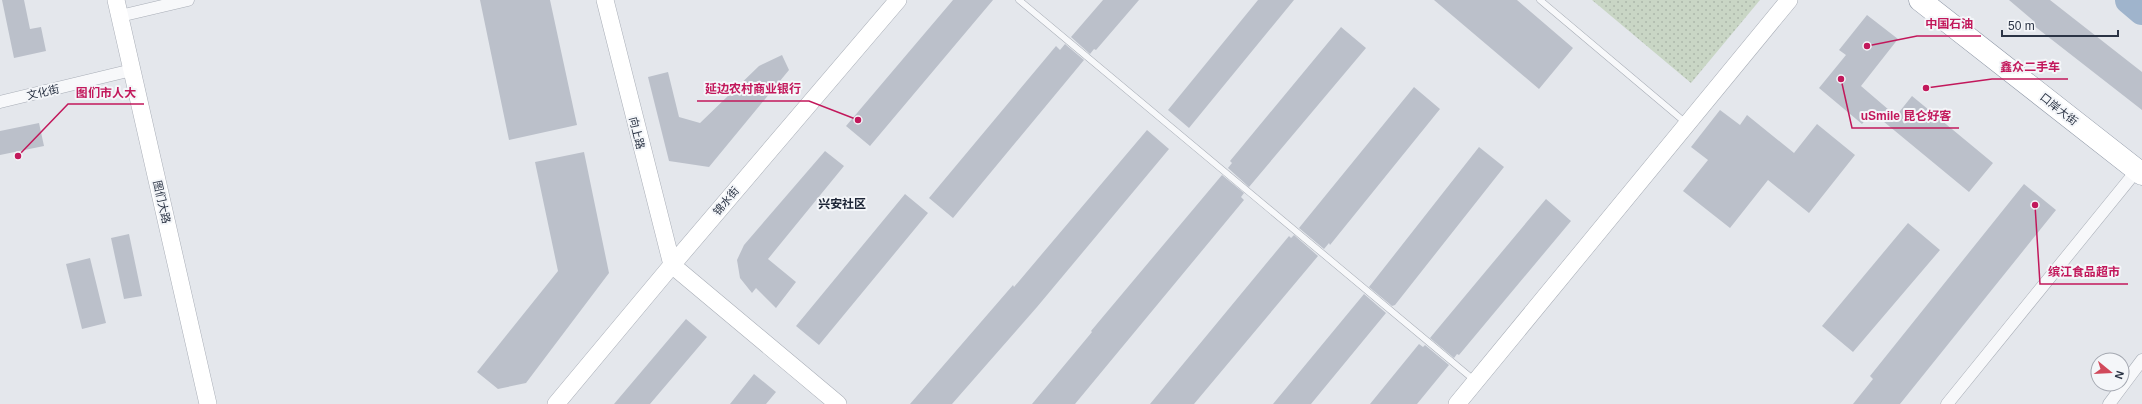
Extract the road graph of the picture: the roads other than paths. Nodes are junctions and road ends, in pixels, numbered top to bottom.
1 (188, 0) edge
2 (605, 0) edge
3 (898, 0) edge
4 (1019, 0) edge
5 (1540, 0) edge
6 (1789, 0) edge
7 (1920, 0) edge
8 (118, 8) edge
9 (132, 70) junction
10 (0, 102) edge
11 (1687, 124) junction
12 (2140, 172) edge
13 (672, 266) junction
14 (2142, 360) edge
15 (1475, 381) junction
16 (208, 404) edge
17 (556, 404) edge
18 (838, 404) edge
19 (1457, 404) edge
20 (1947, 404) edge
21 (2109, 404) edge

1 - 8 street
2 - 13 street, 向上路
3 - 13 street, 锦水街
4 - 15 lane
5 - 11 lane
6 - 11 street
7 - 12 highway, 口岸大街
8 - 9 street, 图们大路
9 - 10 street, 文化街
9 - 16 street, 图们大路
11 - 15 street
12 - 20 street
13 - 17 street, 锦水街
13 - 18 street
14 - 21 street
15 - 19 street

